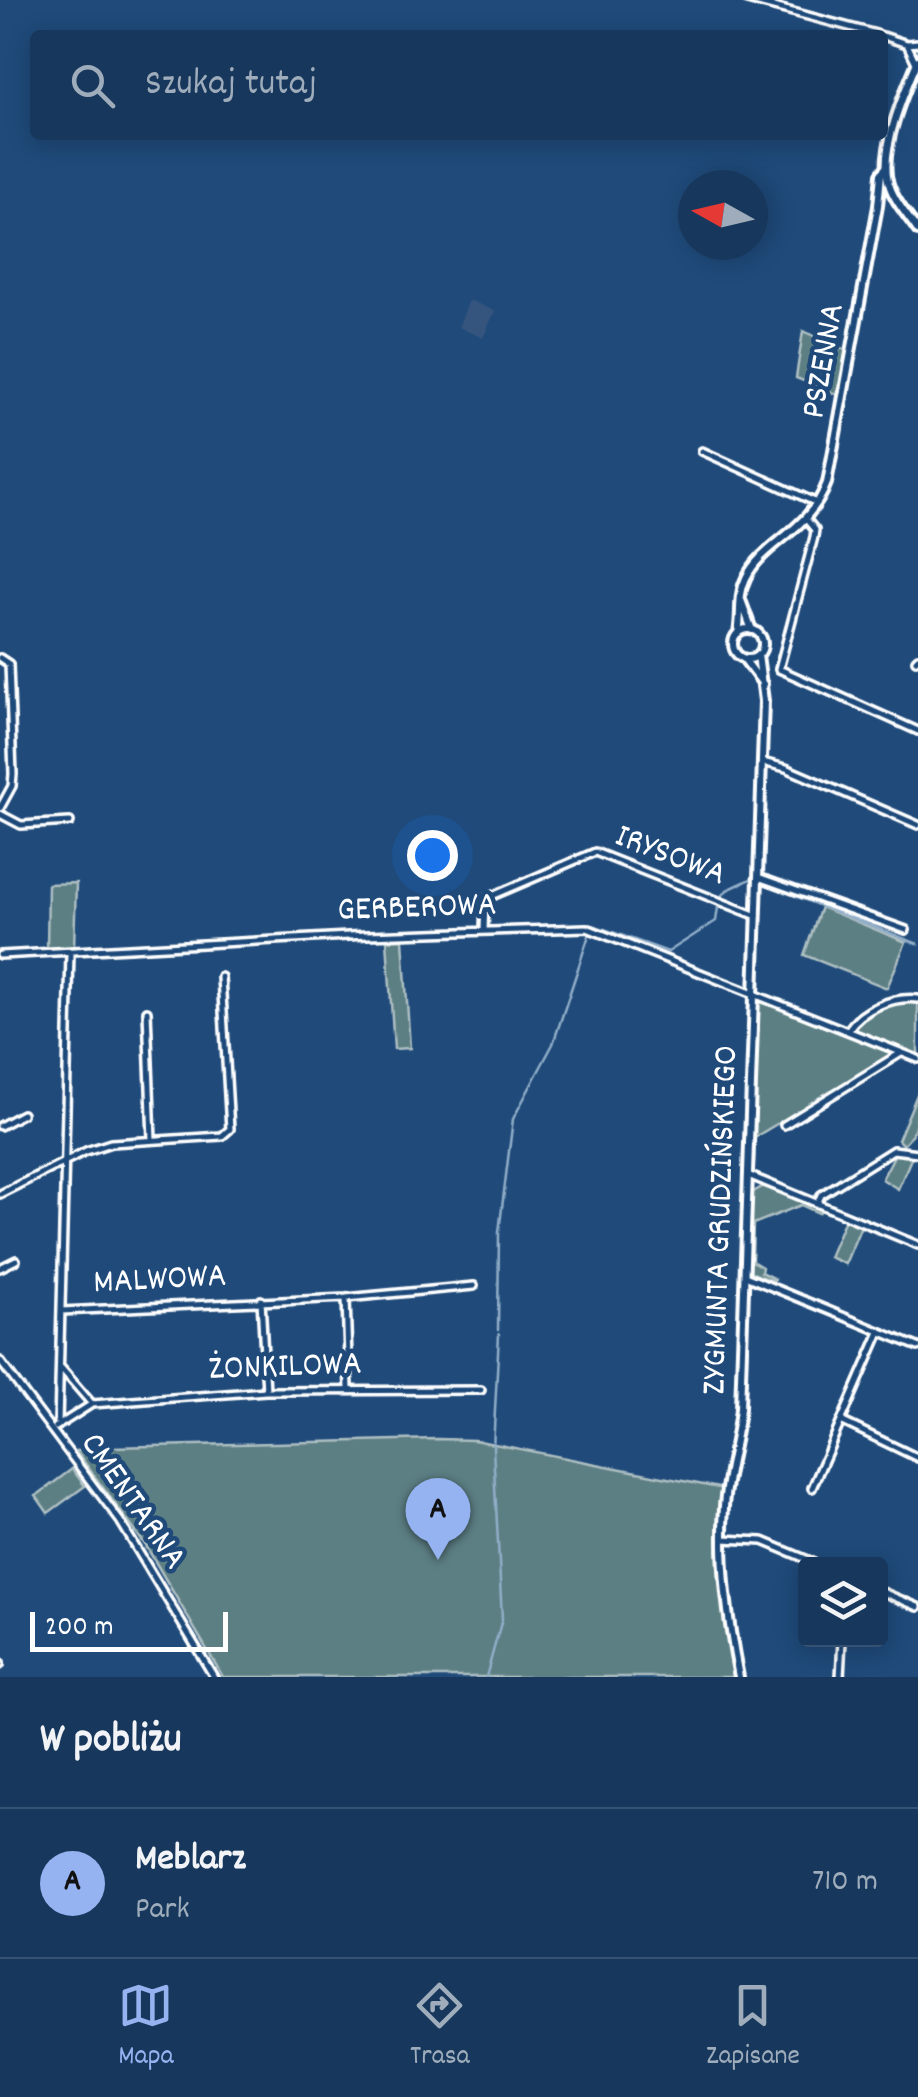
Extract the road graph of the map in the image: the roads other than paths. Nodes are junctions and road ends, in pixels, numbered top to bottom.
1 (747, 0) edge
2 (774, 4) edge
3 (865, 30) edge
4 (888, 37) edge
5 (918, 43) edge
6 (907, 44) junction
7 (917, 62) edge
8 (886, 167) junction
9 (892, 190) junction
10 (896, 199) junction
11 (878, 202) junction
12 (918, 232) edge
13 (702, 452) dead end
14 (818, 504) junction
15 (806, 519) junction
16 (740, 598) junction
17 (752, 630) junction
18 (738, 633) junction
19 (758, 655) junction
20 (3, 659) edge
21 (744, 659) junction
22 (764, 685) junction
23 (918, 731) edge
24 (762, 762) junction
25 (0, 811) edge
26 (70, 822) dead end
27 (918, 825) edge
28 (758, 877) junction
29 (757, 916) junction
30 (906, 930) dead end
31 (484, 931) junction
32 (70, 952) junction
33 (0, 955) edge
34 (221, 977) dead end
35 (754, 993) junction
36 (918, 999) edge
37 (148, 1011) dead end
38 (848, 1030) junction
39 (902, 1052) junction
40 (918, 1059) edge
41 (22, 1114) dead end
42 (784, 1125) dead end
43 (0, 1126) edge
44 (152, 1140) junction
45 (918, 1152) edge
46 (65, 1163) junction
47 (748, 1175) junction
48 (0, 1194) edge
49 (818, 1202) junction
50 (918, 1245) edge
51 (16, 1260) dead end
52 (0, 1268) edge
53 (744, 1276) junction
54 (474, 1286) dead end
55 (346, 1298) junction
56 (261, 1300) junction
57 (61, 1311) junction
58 (880, 1332) junction
59 (918, 1347) edge
60 (0, 1361) edge
61 (59, 1366) junction
62 (349, 1389) junction
63 (481, 1390) dead end
64 (266, 1392) junction
65 (92, 1404) junction
66 (841, 1421) junction
67 (55, 1428) junction
68 (918, 1458) edge
69 (812, 1488) dead end
70 (723, 1540) junction
71 (801, 1557) edge
72 (888, 1594) edge
73 (918, 1607) edge
74 (842, 1647) edge
75 (214, 1677) edge
76 (739, 1677) edge
77 (840, 1677) edge

1 - 2 street
2 - 3 street
4 - 6 street
5 - 6 street
6 - 7 street
7 - 8 street, PSZENNA
8 - 9 street
8 - 11 street, PSZENNA
9 - 10 street
9 - 11 street
10 - 11 street
10 - 12 street
11 - 14 street, PSZENNA
13 - 14 street
14 - 15 street, PSZENNA
15 - 16 street, PSZENNA
15 - 23 street
16 - 17 street
16 - 18 street, PSZENNA
17 - 18 street
17 - 19 street
18 - 21 street, PSZENNA
19 - 21 street
19 - 22 street
20 - 25 street
21 - 22 street, PSZENNA
22 - 24 street
24 - 27 street
24 - 28 street, ZYGMUNTA GRUDZIŃSKIEGO
25 - 26 street
28 - 29 street, ZYGMUNTA GRUDZIŃSKIEGO
28 - 30 street
29 - 31 street, IRYSOWA
29 - 35 street, ZYGMUNTA GRUDZIŃSKIEGO
31 - 32 street, GERBEROWA
31 - 35 street, GERBEROWA
32 - 33 street, GERBEROWA
32 - 46 street
34 - 44 street
35 - 38 street, GERBEROWA
35 - 47 street, ZYGMUNTA GRUDZIŃSKIEGO
36 - 38 street
37 - 44 street
38 - 39 street, GERBEROWA
39 - 40 street, GERBEROWA
39 - 42 street
41 - 43 street
44 - 46 street
45 - 49 street
46 - 48 street
46 - 57 street
47 - 49 street
47 - 53 street, ZYGMUNTA GRUDZIŃSKIEGO
49 - 50 street
51 - 52 street
53 - 58 street
53 - 70 street, ZYGMUNTA GRUDZIŃSKIEGO
54 - 55 street, MALWOWA
55 - 56 street, MALWOWA
55 - 62 street
56 - 57 street, MALWOWA
56 - 64 street, MALWOWA
57 - 61 street
58 - 59 street
58 - 66 street
60 - 67 street, CMENTARNA
61 - 65 street
61 - 67 street
62 - 63 street, ŻONKILOWA
62 - 64 street, ŻONKILOWA
64 - 65 street, ŻONKILOWA
65 - 67 street, ŻONKILOWA
66 - 68 street
66 - 69 street
67 - 75 street, CMENTARNA
70 - 71 street
70 - 76 street, ZYGMUNTA GRUDZIŃSKIEGO
72 - 73 street
74 - 77 street

